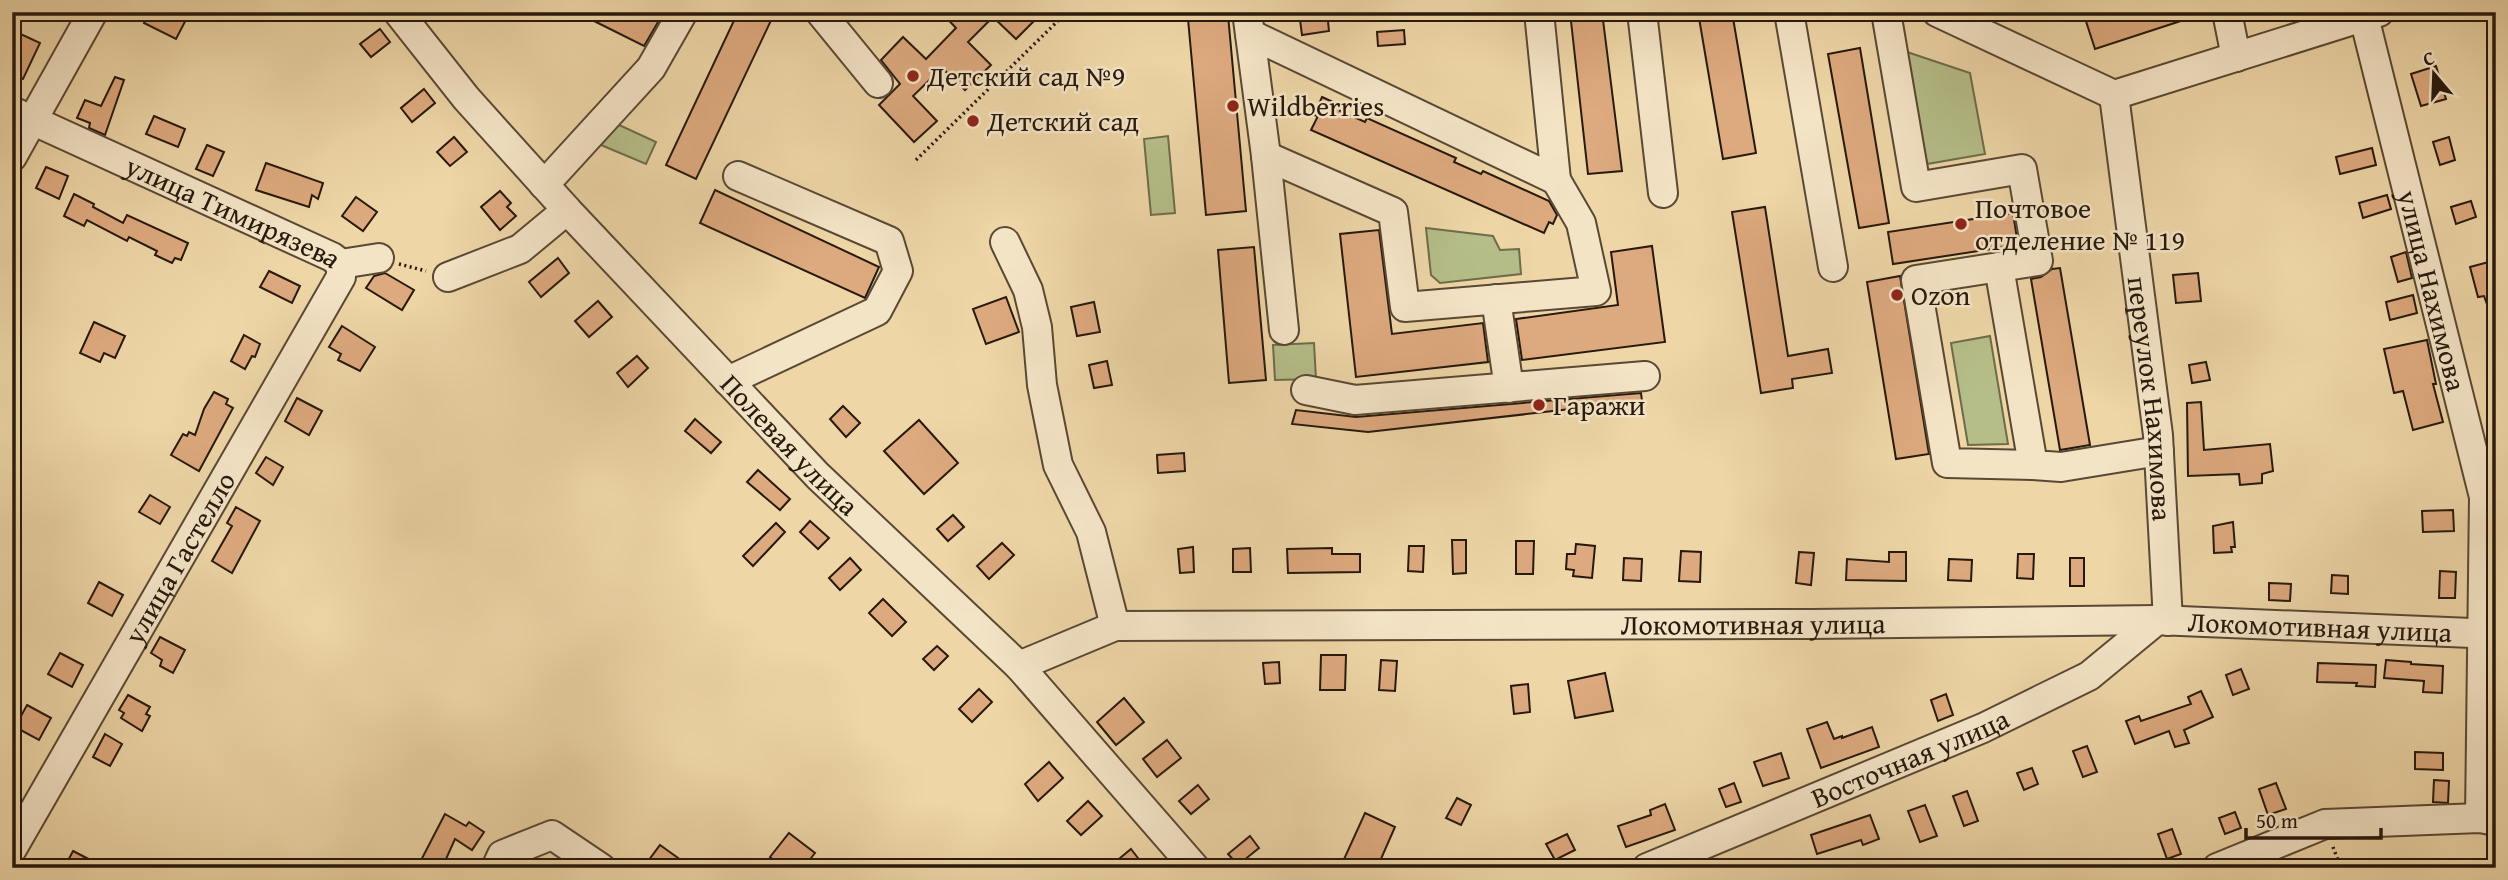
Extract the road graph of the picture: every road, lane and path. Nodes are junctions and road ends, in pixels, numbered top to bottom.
1 (93, 12) edge
2 (398, 12) edge
3 (682, 12) edge
4 (820, 12) edge
5 (1067, 12) edge
6 (1539, 12) edge
7 (1642, 12) edge
8 (1789, 12) edge
9 (1886, 12) edge
10 (1937, 12) edge
11 (2227, 12) edge
12 (2371, 15) edge
13 (1248, 23) edge
14 (2236, 57) junction
15 (878, 83) dead end
16 (2114, 96) junction
17 (23, 116) edge
18 (1266, 156) junction
19 (12, 157) edge
20 (916, 159) dead end
21 (738, 176) dead end
22 (1556, 180) junction
23 (544, 185) junction
24 (1663, 193) dead end
25 (567, 210) junction
26 (1005, 243) dead end
27 (379, 258) joint
28 (341, 264) junction
29 (1999, 267) junction
30 (1833, 268) dead end
31 (448, 277) joint
32 (1496, 299) junction
33 (1284, 330) dead end
34 (1645, 376) dead end
35 (728, 381) junction
36 (1509, 388) junction
37 (1306, 390) dead end
38 (2159, 451) junction
39 (2034, 465) junction
40 (2162, 620) junction
41 (1115, 626) junction
42 (2490, 634) edge
43 (1019, 666) junction
44 (2488, 820) edge
45 (12, 849) edge
46 (496, 868) edge
47 (601, 868) edge
48 (1195, 868) edge
49 (1647, 868) edge
50 (2217, 868) edge

1 - 17 street
2 - 23 street, Полевая улица
3 - 23 street
4 - 15 street
5 - 20 path
6 - 22 street
7 - 24 street
8 - 30 street
9 - 29 street
10 - 16 street
11 - 14 street
12 - 14 street
12 - 42 street, улица Нахимова
13 - 18 street
13 - 22 street
14 - 16 street
16 - 38 street, переулок Нахимова
17 - 19 street
17 - 28 street, улица Тимирязева
18 - 32 street
18 - 33 street
21 - 35 street
22 - 32 street
23 - 25 street, Полевая улица
25 - 31 street
25 - 35 street, Полевая улица
26 - 41 street
27 - 28 street, улица Тимирязева
27 - 31 path, улица Тимирязева
28 - 45 street, улица Гастелло
29 - 39 street
29 - 39 street
32 - 36 street
34 - 36 street
35 - 43 street, Полевая улица
36 - 37 street
38 - 39 street
38 - 40 street, переулок Нахимова
40 - 41 street, Локомотивная улица
40 - 42 street, Локомотивная улица
40 - 49 street, Восточная улица
41 - 43 street, Локомотивная улица
42 - 44 street, улица Нахимова
43 - 48 street, Полевая улица
44 - 50 street
46 - 47 street

